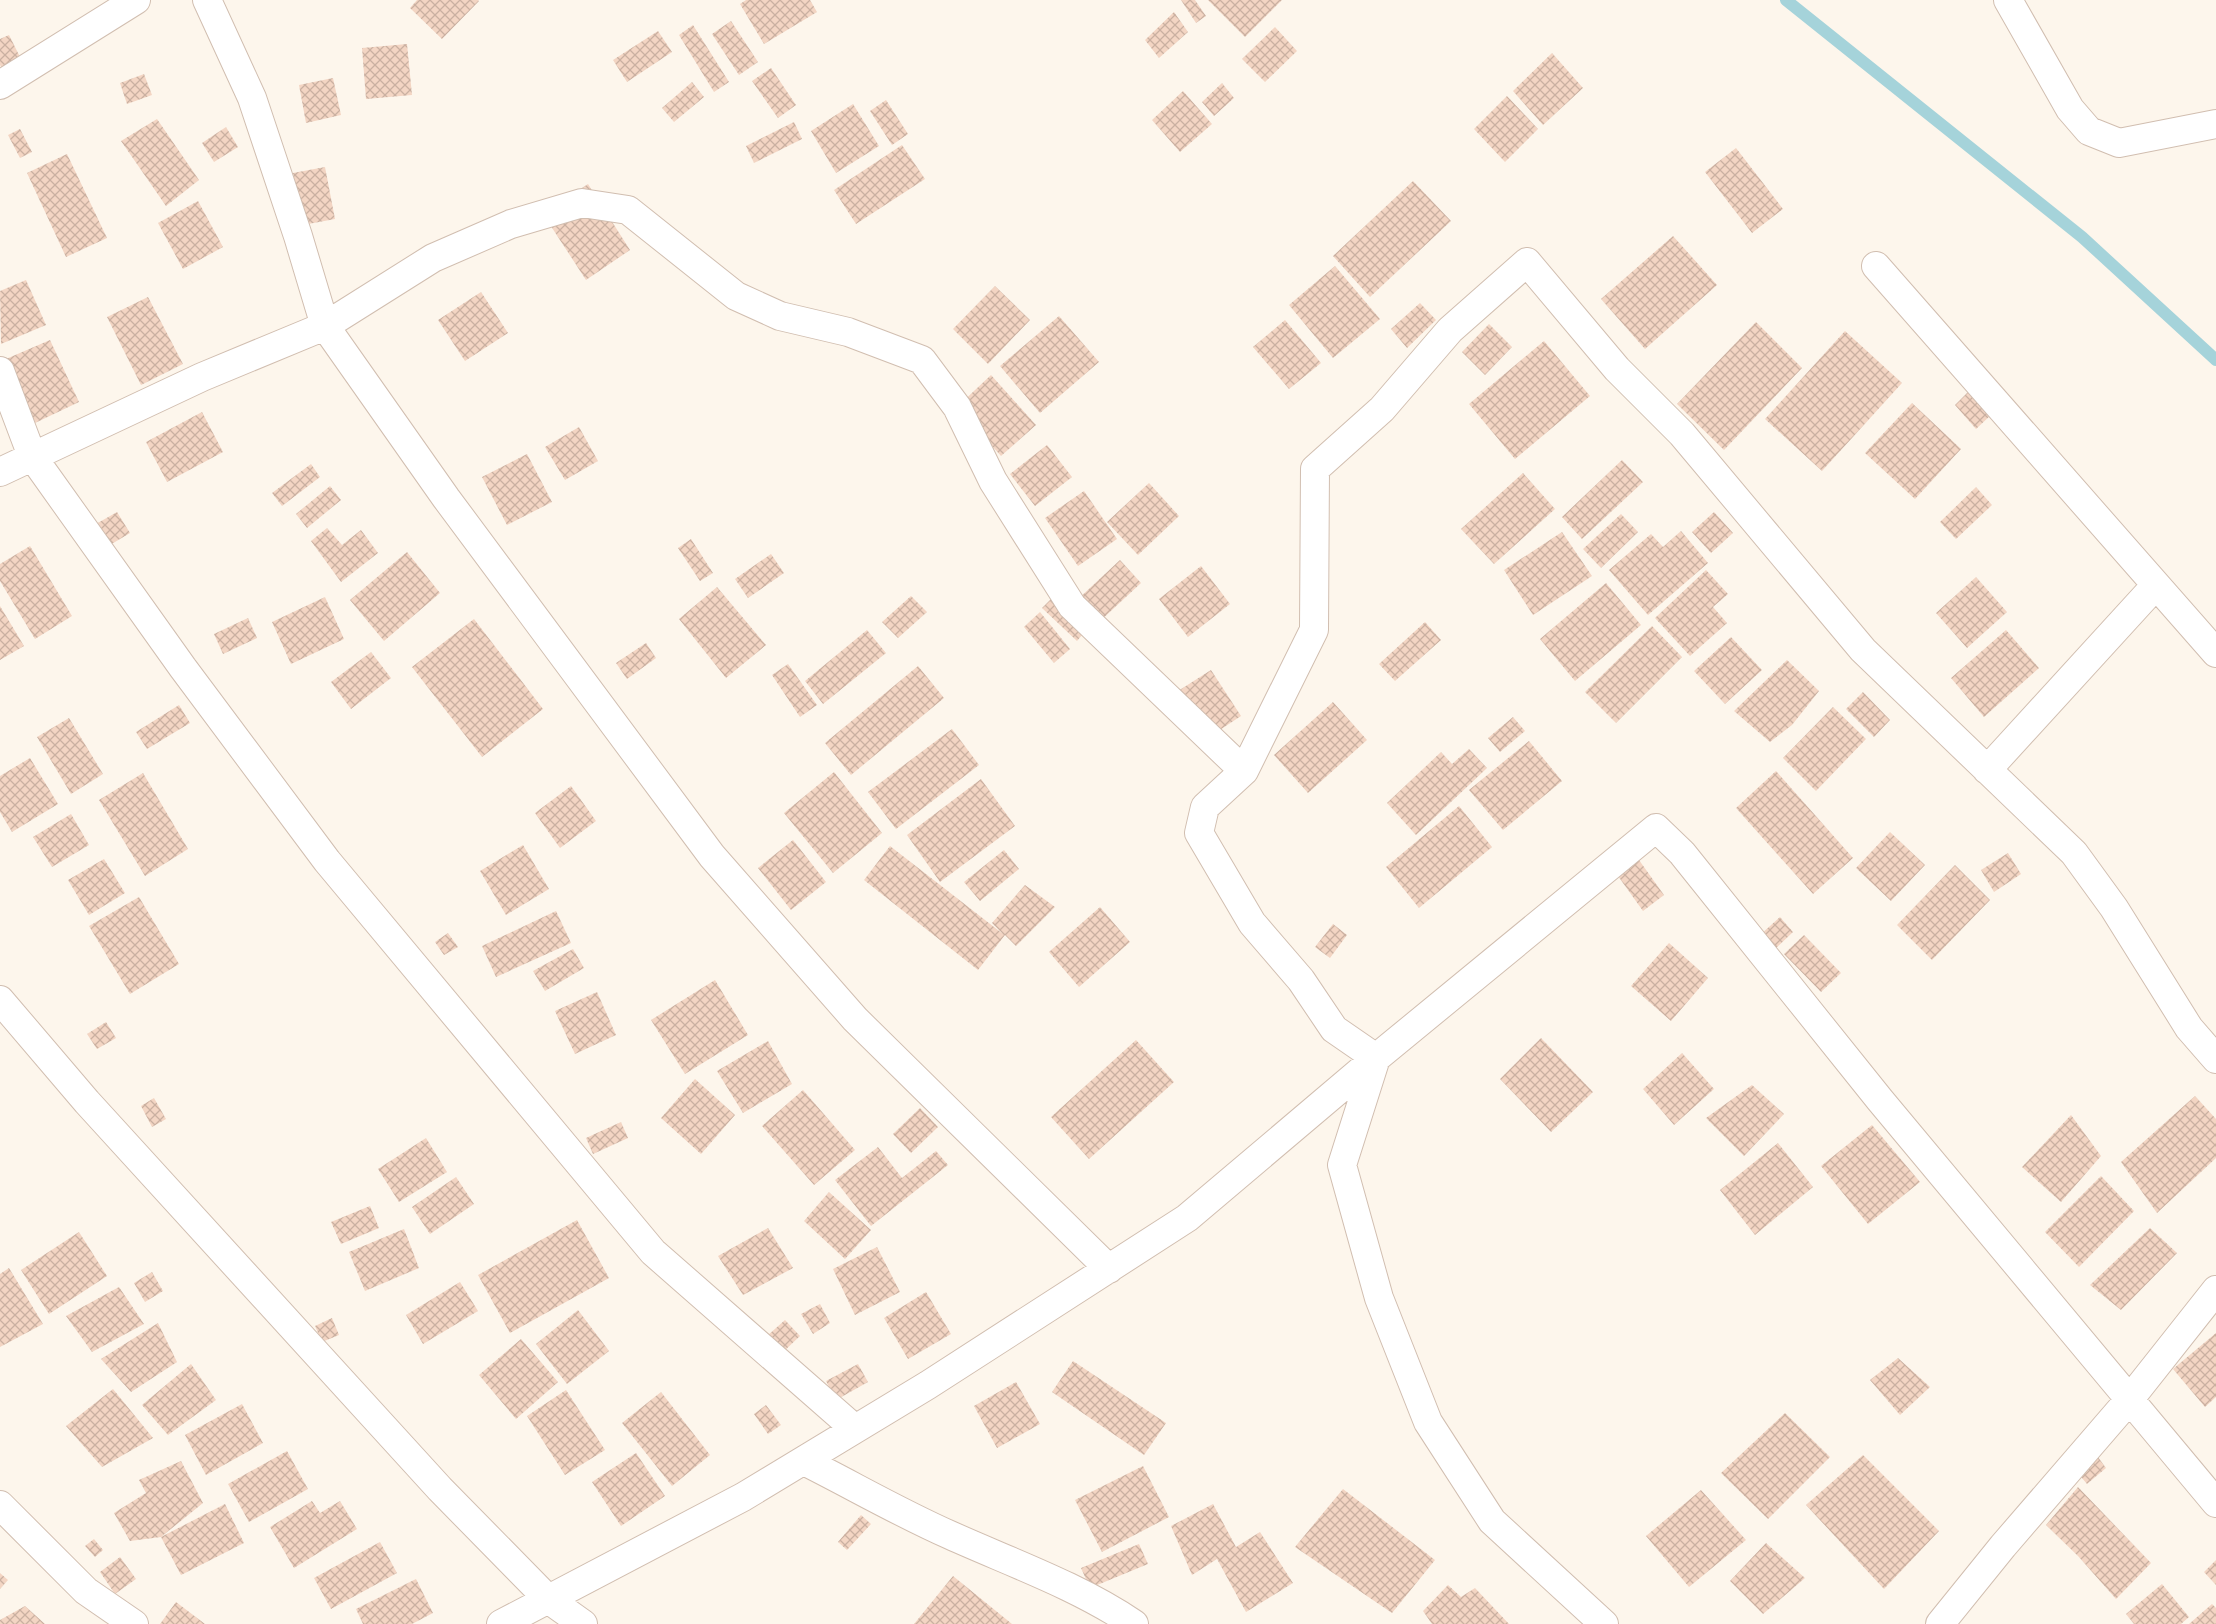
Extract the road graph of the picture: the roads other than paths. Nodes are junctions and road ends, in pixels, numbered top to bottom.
1 (136, 0) edge
2 (208, 0) edge
3 (2008, 0) edge
4 (0, 85) edge
5 (2216, 124) edge
6 (1876, 266) dead end
7 (325, 326) junction
8 (0, 370) edge
9 (32, 456) junction
10 (0, 472) edge
11 (2156, 585) junction
12 (2216, 653) edge
13 (1987, 770) junction
14 (1244, 771) junction
15 (0, 1000) edge
16 (1376, 1058) junction
17 (2216, 1059) edge
18 (1109, 1269) junction
19 (2216, 1290) edge
20 (2129, 1400) junction
21 (855, 1430) junction
22 (804, 1460) junction
23 (2216, 1503) edge
24 (0, 1505) edge
25 (548, 1599) junction
26 (134, 1624) edge
27 (501, 1624) edge
28 (583, 1624) edge
29 (1134, 1624) edge
30 (1604, 1624) edge
31 (1940, 1624) edge

1 - 4 street
2 - 7 street
3 - 5 street
6 - 11 street
7 - 9 street
7 - 14 street
7 - 18 street
8 - 9 street
9 - 10 street
9 - 21 street
11 - 12 street
11 - 13 street
13 - 14 street
13 - 17 street
14 - 16 street
15 - 25 street
16 - 18 street
16 - 20 street
16 - 30 street
18 - 21 street
19 - 20 street
20 - 23 street
20 - 31 street
21 - 22 street
22 - 25 street
22 - 29 street
24 - 26 street
25 - 27 street
25 - 28 street

